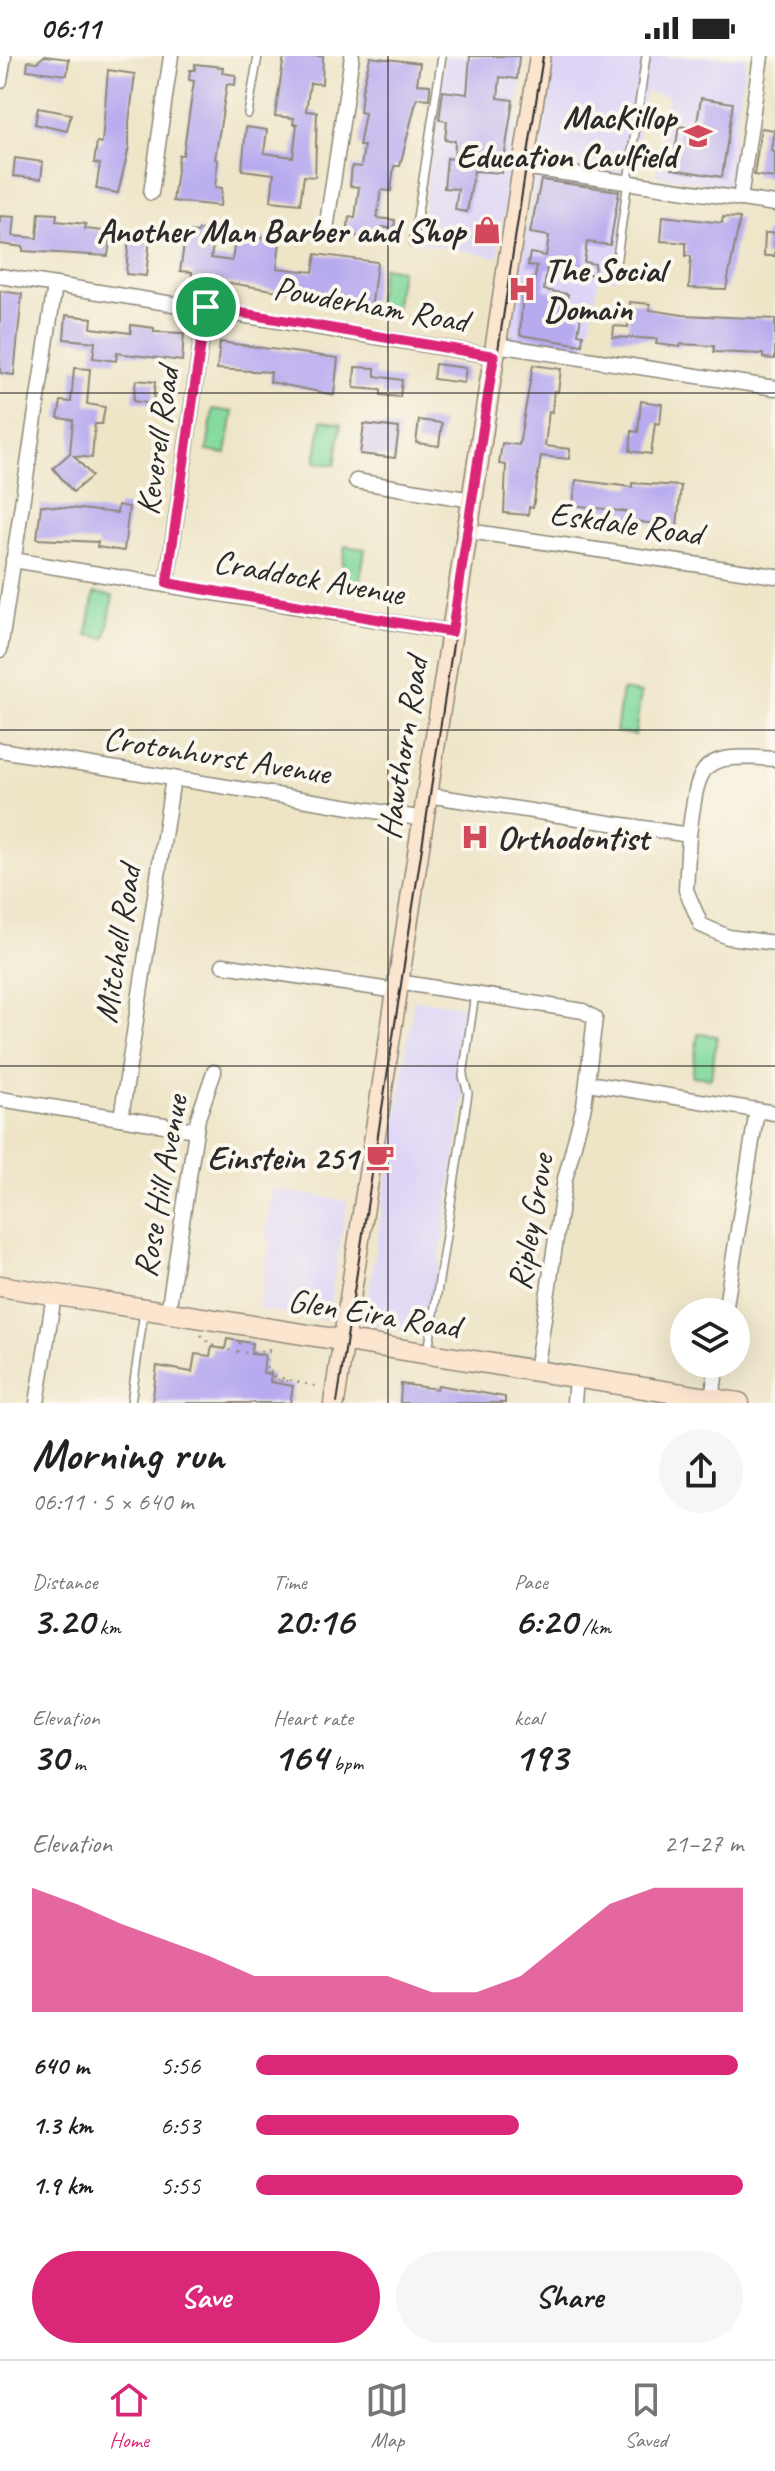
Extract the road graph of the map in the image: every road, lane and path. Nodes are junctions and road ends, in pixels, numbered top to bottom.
1 (4, 56) edge
2 (171, 56) edge
3 (258, 56) edge
4 (352, 56) edge
5 (442, 56) edge
6 (540, 56) edge
7 (646, 56) edge
8 (761, 56) edge
9 (0, 81) edge
10 (248, 114) dead end
11 (523, 167) junction
12 (628, 182) junction
13 (151, 193) dead end
14 (740, 199) junction
15 (775, 204) edge
16 (327, 223) dead end
17 (413, 244) dead end
18 (616, 264) dead end
19 (0, 276) edge
20 (55, 285) junction
21 (206, 307) junction
22 (495, 350) junction
23 (775, 388) edge
24 (356, 481) dead end
25 (472, 500) junction
26 (468, 531) junction
27 (13, 560) junction
28 (775, 576) edge
29 (167, 583) junction
30 (452, 632) junction
31 (0, 650) edge
32 (0, 750) edge
33 (775, 759) edge
34 (173, 778) junction
35 (427, 795) junction
36 (424, 819) junction
37 (689, 835) junction
38 (775, 943) edge
39 (223, 965) dead end
40 (398, 987) junction
41 (475, 994) junction
42 (214, 1072) dead end
43 (588, 1083) junction
44 (0, 1099) edge
45 (757, 1110) junction
46 (775, 1113) edge
47 (121, 1118) junction
48 (196, 1130) junction
49 (0, 1286) edge
50 (54, 1295) junction
51 (727, 1298) edge
52 (144, 1309) junction
53 (168, 1312) junction
54 (200, 1334) dead end
55 (240, 1339) dead end
56 (344, 1341) junction
57 (276, 1345) dead end
58 (238, 1351) junction
59 (269, 1351) junction
60 (428, 1354) junction
61 (536, 1371) junction
62 (273, 1376) junction
63 (580, 1378) junction
64 (715, 1378) edge
65 (270, 1381) dead end
66 (328, 1395) edge
67 (712, 1399) junction
68 (37, 1403) edge
69 (131, 1403) edge
70 (576, 1403) edge
71 (739, 1403) edge

1 - 9 street
2 - 13 street
3 - 10 lane
4 - 16 street
5 - 17 lane
6 - 11 main road, Hawthorn Road
7 - 12 lane
8 - 14 street
11 - 12 street
11 - 22 main road, Hawthorn Road
12 - 14 street
12 - 18 lane
14 - 15 street
19 - 20 street, Powderham Road
20 - 21 street, Powderham Road
20 - 27 street
21 - 22 street, Powderham Road
21 - 29 street, Keverell Road
22 - 23 street, Powderham Road
22 - 25 main road, Hawthorn Road
24 - 25 street
25 - 26 main road, Hawthorn Road
26 - 28 street, Eskdale Road
26 - 30 main road, Hawthorn Road
27 - 29 street, Craddock Avenue
27 - 31 street
29 - 30 street, Craddock Avenue
30 - 35 main road, Hawthorn Road
32 - 34 street, Crotonhurst Avenue
33 - 37 street
34 - 36 street, Crotonhurst Avenue
34 - 47 street, Mitchell Road
35 - 36 main road, Hawthorn Road
35 - 37 street
36 - 40 main road, Hawthorn Road
37 - 38 street
39 - 40 street
40 - 41 street
40 - 56 main road, Hawthorn Road
41 - 43 street, Ripley Grove
41 - 60 lane
42 - 48 street, Rose Hill Avenue
43 - 45 street
43 - 61 street, Ripley Grove
44 - 47 street
45 - 46 street
45 - 51 street
47 - 48 street
48 - 53 street, Rose Hill Avenue
49 - 50 main road, Glen Eira Road
50 - 52 main road, Glen Eira Road
50 - 68 street
52 - 53 main road, Glen Eira Road
52 - 69 lane
53 - 56 main road, Glen Eira Road
54 - 58 path
55 - 58 path
56 - 60 main road, Glen Eira Road
56 - 66 main road, Hawthorn Road
57 - 59 path
58 - 59 path
59 - 62 path
60 - 61 main road, Glen Eira Road
61 - 63 main road, Glen Eira Road
62 - 65 path
62 - 66 path
63 - 67 main road, Glen Eira Road
63 - 70 street
64 - 67 street
67 - 71 main road, Glen Eira Road

